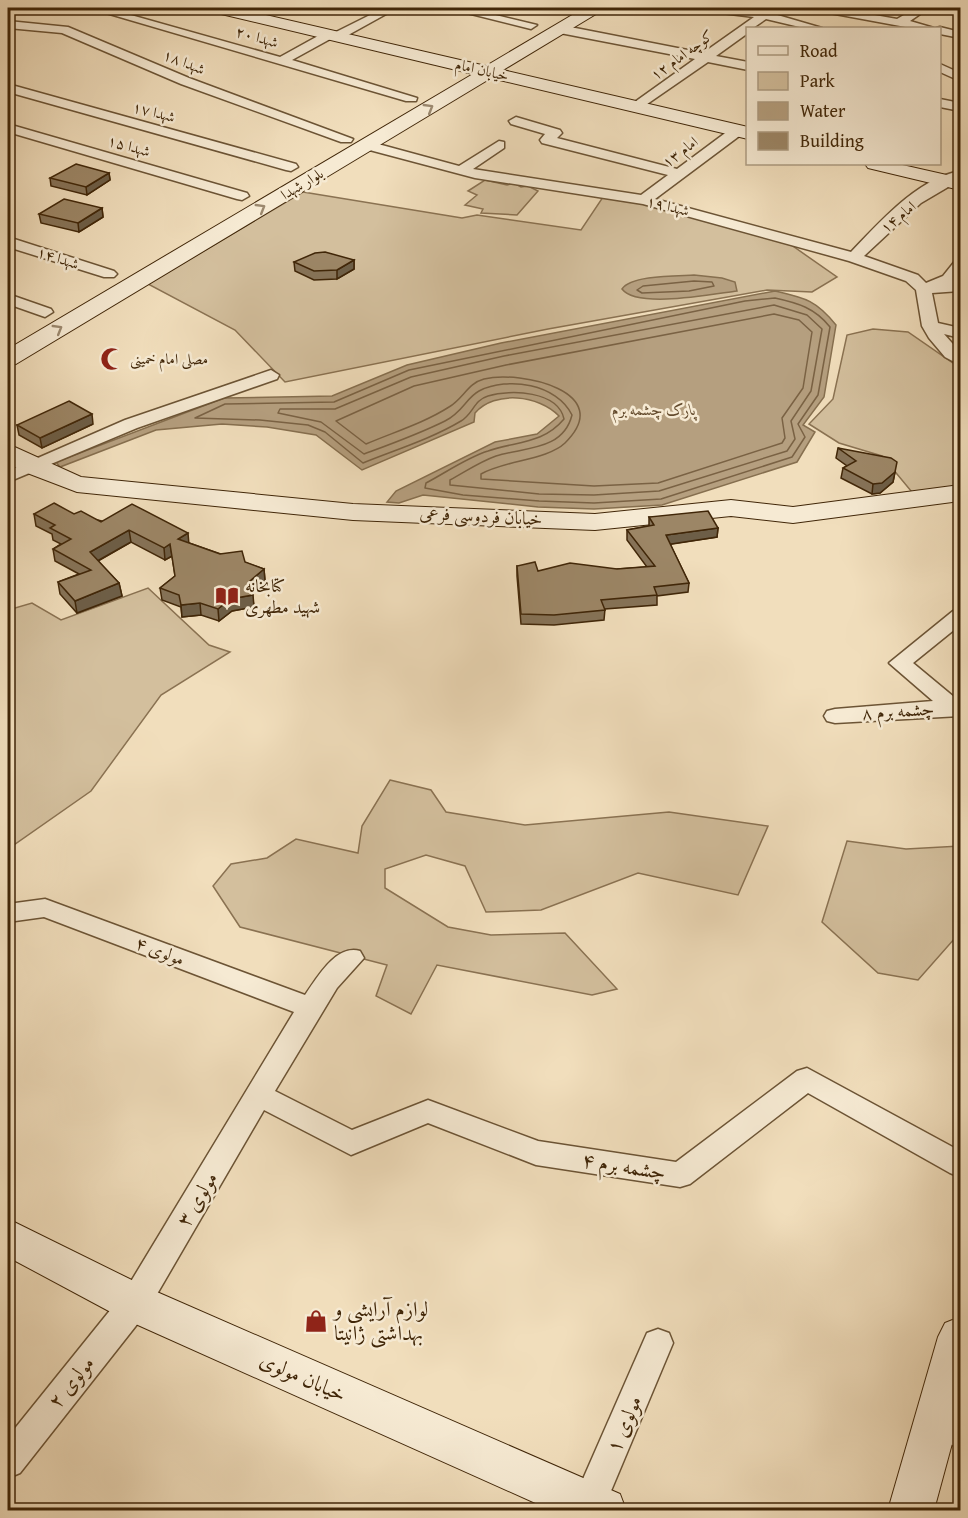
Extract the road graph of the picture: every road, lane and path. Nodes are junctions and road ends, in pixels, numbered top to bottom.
1 (95, 8) edge
2 (217, 8) edge
3 (392, 8) edge
4 (453, 8) edge
5 (561, 8) edge
6 (595, 8) edge
7 (706, 8) edge
8 (819, 8) edge
9 (924, 8) edge
10 (249, 10) edge
11 (769, 11) edge
12 (898, 22) junction
13 (8, 25) edge
14 (531, 25) junction
15 (747, 27) edge
16 (813, 27) edge
17 (923, 27) edge
18 (746, 28) edge
19 (560, 29) junction
20 (941, 31) edge
21 (334, 35) junction
22 (960, 35) edge
23 (706, 57) junction
24 (282, 61) junction
25 (462, 66) junction
26 (746, 66) edge
27 (941, 69) edge
28 (488, 72) junction
29 (960, 77) edge
30 (8, 88) edge
31 (411, 98) junction
32 (941, 103) edge
33 (638, 107) junction
34 (960, 107) edge
35 (516, 121) dead end
36 (14, 129) edge
37 (742, 132) edge
38 (8, 138) edge
39 (346, 139) junction
40 (367, 145) junction
41 (499, 145) dead end
42 (880, 165) edge
43 (291, 166) junction
44 (462, 170) junction
45 (679, 174) junction
46 (956, 180) edge
47 (242, 196) junction
48 (644, 200) junction
49 (223, 207) dead end
50 (203, 218) dead end
51 (226, 229) junction
52 (8, 242) edge
53 (854, 258) junction
54 (128, 263) dead end
55 (960, 264) edge
56 (109, 274) junction
57 (91, 285) dead end
58 (960, 286) edge
59 (924, 289) junction
60 (8, 299) edge
61 (63, 301) dead end
62 (45, 312) junction
63 (26, 323) dead end
64 (930, 326) junction
65 (960, 333) edge
66 (8, 359) edge
67 (960, 360) edge
68 (271, 375) dead end
69 (8, 452) edge
70 (19, 471) edge
71 (960, 493) edge
72 (960, 615) edge
73 (957, 708) edge
74 (835, 716) dead end
75 (8, 913) edge
76 (351, 958) dead end
77 (310, 1008) junction
78 (259, 1095) junction
79 (960, 1165) edge
80 (8, 1237) edge
81 (135, 1303) junction
82 (960, 1336) edge
83 (658, 1343) dead end
84 (948, 1428) edge
85 (8, 1462) edge
86 (596, 1507) edge
87 (911, 1510) edge

1 - 24 street, شهدا ۲۰
2 - 10 main road, خیابان امام
3 - 21 street
4 - 14 street
5 - 14 main road, بلوار شهدا
6 - 19 main road, بلوار شهدا
7 - 11 street
8 - 12 street
9 - 12 street
10 - 21 main road, خیابان امام
11 - 15 street, کوچه امام ۱۲
11 - 16 street
12 - 17 street
13 - 39 street, شهدا ۱۸
14 - 25 main road, بلوار شهدا
18 - 23 street, کوچه امام ۱۲
19 - 23 street
19 - 28 main road, بلوار شهدا
20 - 22 street
21 - 24 street
21 - 25 main road, خیابان امام
23 - 26 street
23 - 33 street, کوچه امام ۱۲
24 - 31 street, شهدا ۲۰
25 - 28 main road, خیابان امام
25 - 31 main road, بلوار شهدا
27 - 29 street
28 - 33 main road, خیابان امام
40 -> 28 main road, بلوار شهدا
30 - 43 street, شهدا ۱۷
31 - 39 main road, بلوار شهدا
32 - 34 street
33 - 37 main road, خیابان امام
35 - 45 street
36 - 38 street
36 - 47 street, شهدا ۱۵
37 - 45 street, امام ۱۳
39 - 43 main road, بلوار شهدا
40 - 44 street, شهدا ۱۹
51 -> 40 main road, بلوار شهدا
41 - 44 street
42 - 46 main road
43 - 47 main road, بلوار شهدا
44 - 48 street, شهدا ۱۹
45 - 48 street, امام ۱۳
46 - 53 street, امام ۱۴
47 - 49 main road, بلوار شهدا
48 - 53 street, شهدا ۱۹
50 - 51 main road
66 -> 51 main road, بلوار شهدا
52 - 56 street, شهدا ۱۴
53 - 59 street, شهدا ۱۹
54 - 56 main road
55 - 59 street
56 - 57 main road
58 - 59 street
59 - 64 street
60 - 62 street
61 - 62 main road
62 - 63 main road
64 - 65 street
64 - 67 street
68 - 70 street
69 - 70 main road, خیابان فردوسی فرعی
70 - 71 main road, خیابان فردوسی فرعی
72 - 73 street
73 - 74 street, چشمه برم ۸
75 - 77 street, مولوی ۴
76 - 77 street, مولوی ۳
77 - 78 street, مولوی ۳
78 - 79 street, چشمه برم ۴
78 - 81 street, مولوی ۳
80 - 81 main road, خیابان مولوی
81 - 85 street, مولوی ۲
81 - 86 main road, خیابان مولوی
82 - 84 main road
83 - 86 street, مولوی ۱
84 - 87 main road

